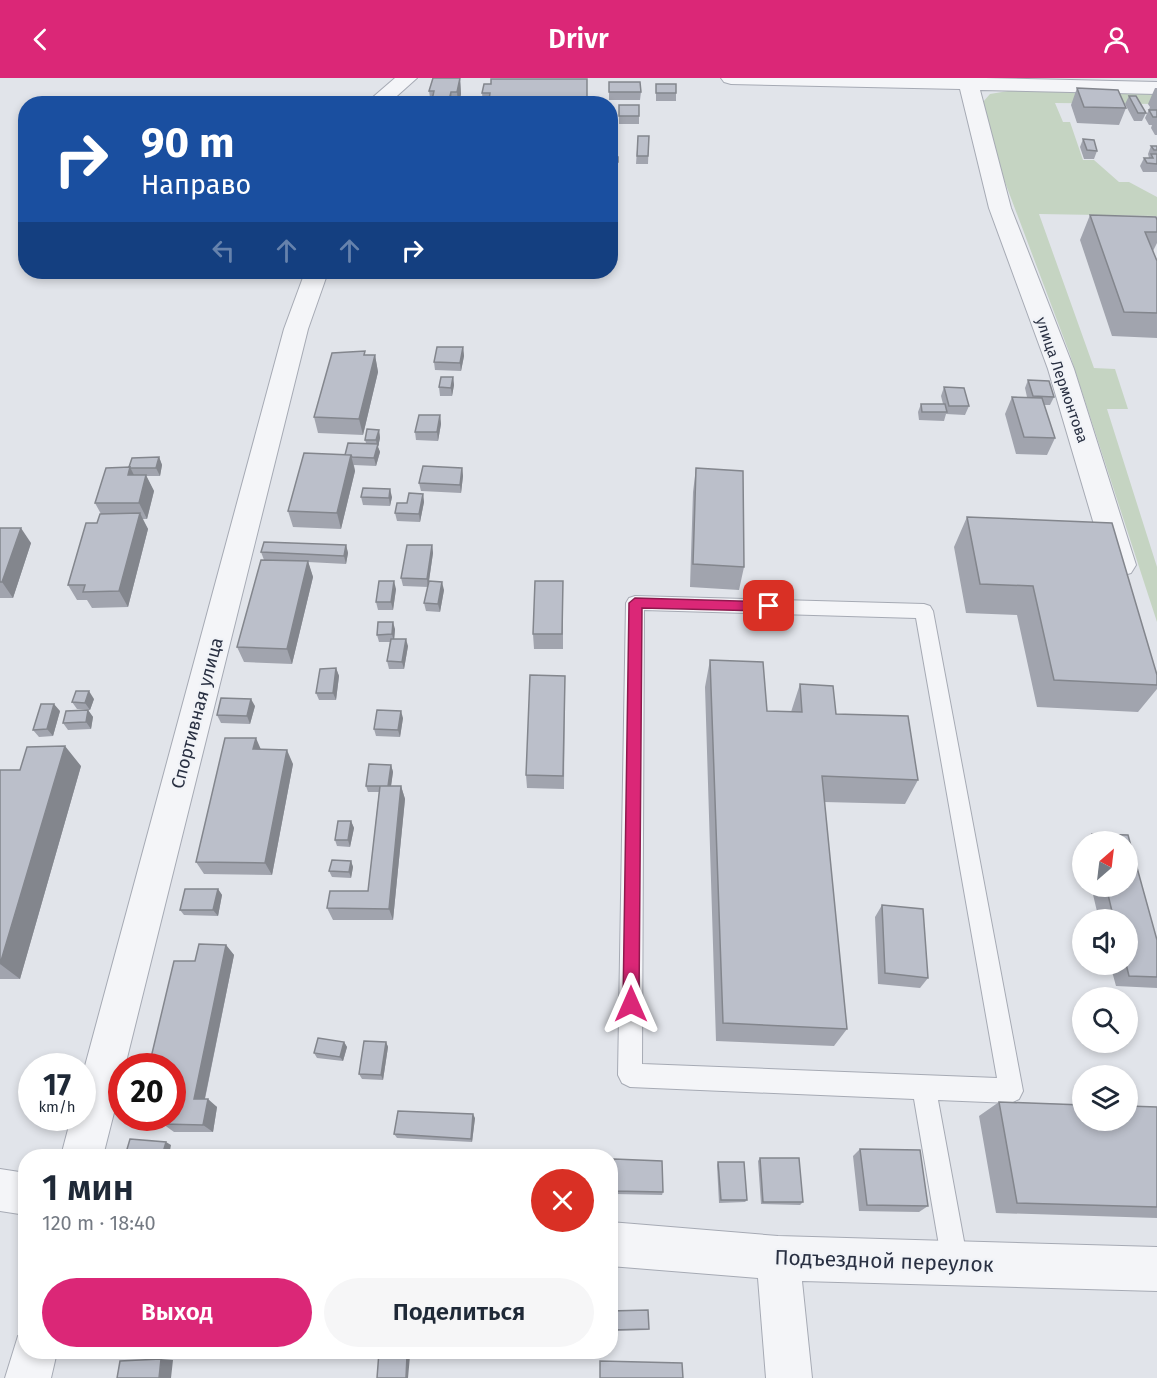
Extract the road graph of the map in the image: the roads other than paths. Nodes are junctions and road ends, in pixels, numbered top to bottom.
1 (407, 78) edge
2 (731, 78) edge
3 (968, 81) edge
4 (1157, 88) edge
5 (385, 96) edge
6 (314, 279) edge
7 (1130, 592) edge
8 (924, 1087) junction
9 (84, 1149) edge
10 (0, 1190) edge
11 (18, 1193) edge
12 (618, 1245) edge
13 (778, 1258) junction
14 (956, 1263) junction
15 (1157, 1269) edge
16 (32, 1359) edge
17 (28, 1378) edge
18 (789, 1378) edge

1 - 5 street
2 - 3 street
3 - 4 street
3 - 7 street, улица Лермонтова
6 - 9 street, Спортивная улица
8 - 8 lane
8 - 14 lane
10 - 11 street
12 - 13 street, Подъездной переулок
13 - 14 street, Подъездной переулок
13 - 18 street
14 - 15 street, Подъездной переулок
16 - 17 street

